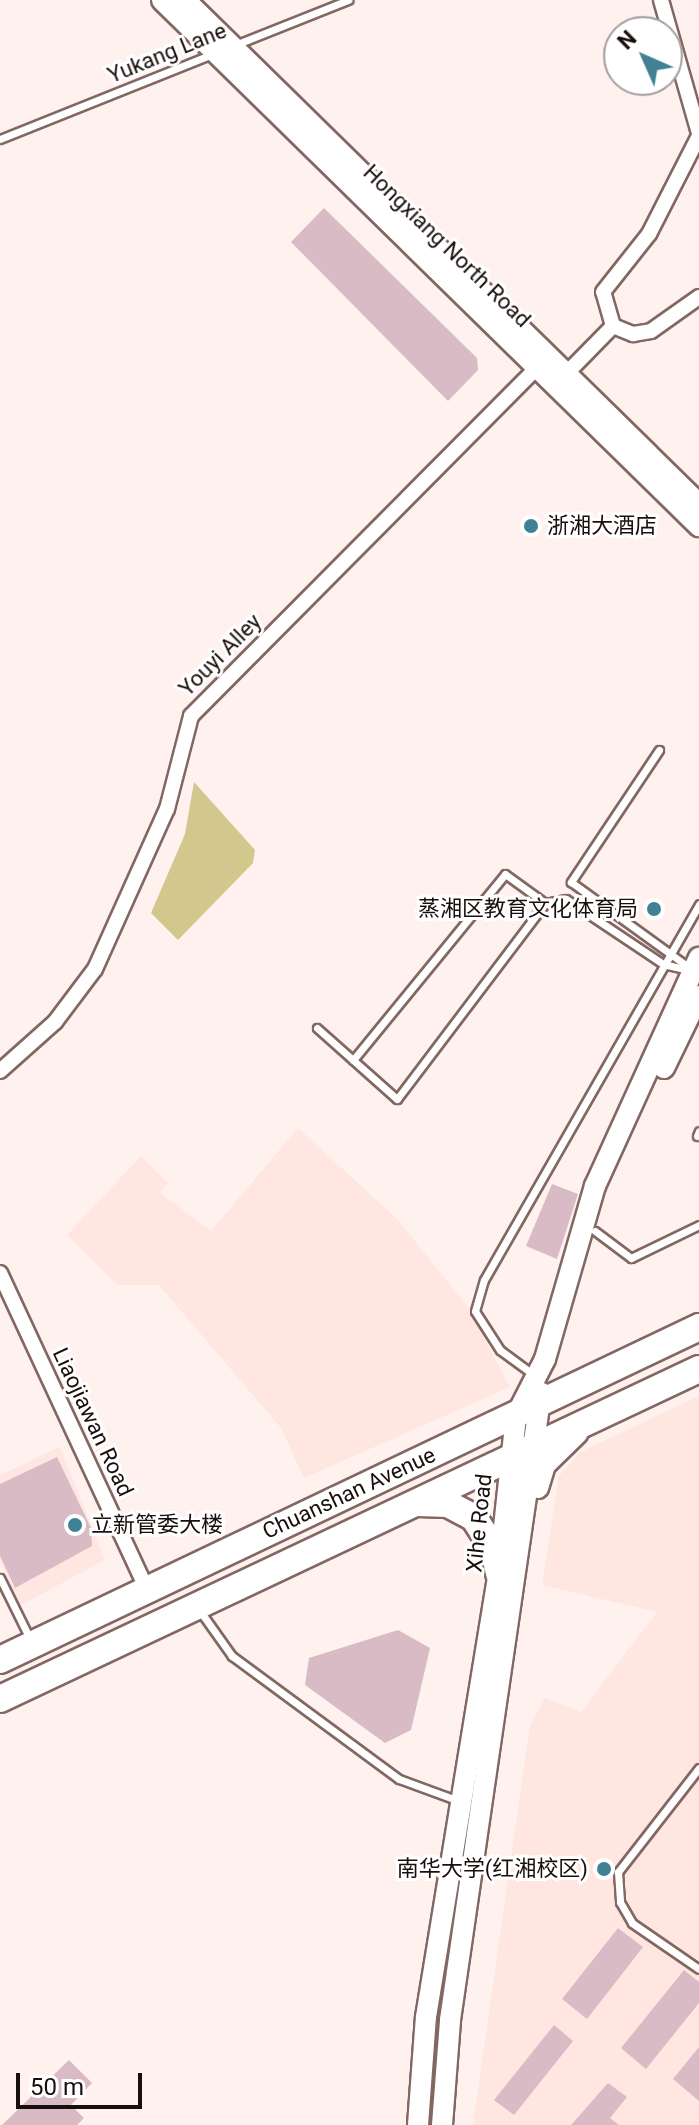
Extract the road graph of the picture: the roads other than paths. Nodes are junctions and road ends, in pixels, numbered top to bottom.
1 (162, 0) edge
2 (185, 0) edge
3 (348, 0) edge
4 (661, 0) edge
5 (224, 50) junction
6 (699, 134) edge
7 (0, 139) edge
8 (699, 297) edge
9 (613, 326) junction
10 (537, 367) junction
11 (566, 374) junction
12 (699, 504) edge
13 (699, 526) edge
14 (659, 750) dead end
15 (545, 903) junction
16 (699, 904) edge
17 (670, 952) junction
18 (663, 964) junction
19 (697, 967) edge
20 (699, 996) edge
21 (317, 1028) dead end
22 (353, 1060) junction
23 (0, 1071) edge
24 (699, 1225) edge
25 (595, 1231) junction
26 (0, 1273) edge
27 (699, 1327) edge
28 (699, 1369) edge
29 (536, 1377) junction
30 (614, 1408) junction
31 (526, 1412) junction
32 (535, 1445) junction
33 (509, 1459) junction
34 (411, 1505) junction
35 (522, 1558) junction
36 (499, 1573) junction
37 (0, 1578) edge
38 (147, 1590) junction
39 (197, 1606) junction
40 (32, 1644) junction
41 (0, 1660) edge
42 (0, 1699) edge
43 (699, 1768) edge
44 (459, 1801) junction
45 (699, 1969) edge
46 (418, 2125) edge
47 (442, 2125) edge

1 - 5 main road, Hongxiang North Road
2 - 5 main road, Hongxiang North Road
3 - 5 lane, Yukang Lane
4 - 6 street
5 - 7 lane, Yukang Lane
5 - 10 main road, Hongxiang North Road
5 - 11 main road, Hongxiang North Road
6 - 9 street
8 - 9 street
9 - 11 street
10 - 13 main road, Hongxiang North Road
10 - 23 street, Youyi Alley
11 - 12 main road, Hongxiang North Road
14 - 17 lane
15 - 18 lane
15 - 22 lane
15 - 22 lane
16 - 17 lane
17 - 18 lane
17 - 19 lane
18 - 19 lane
18 - 29 lane
19 - 29 main road, Xihe Road
20 - 25 main road, Xihe Road
21 - 22 lane
24 - 25 lane
25 - 31 main road, Xihe Road
26 - 38 street, Liaojiawan Road
27 - 31 highway, Chuanshan Avenue
28 - 30 highway, Chuanshan Avenue
29 - 31 main road, Xihe Road
30 - 32 highway, Chuanshan Avenue
30 - 35 main road
31 - 32 main road, Xihe Road
31 - 33 main road, Xihe Road
31 - 38 highway, Chuanshan Avenue
32 - 33 highway, Chuanshan Avenue
32 - 35 main road, Xihe Road
33 - 34 highway, Chuanshan Avenue
33 - 36 main road, Xihe Road
34 - 36 highway
34 - 39 highway, Chuanshan Avenue
35 - 47 main road, Xihe Road
36 - 44 main road, Xihe Road
37 - 40 lane
38 - 40 highway, Chuanshan Avenue
39 - 42 highway, Chuanshan Avenue
39 - 44 lane
40 - 41 highway, Chuanshan Avenue
43 - 45 lane
44 - 46 main road, Xihe Road

